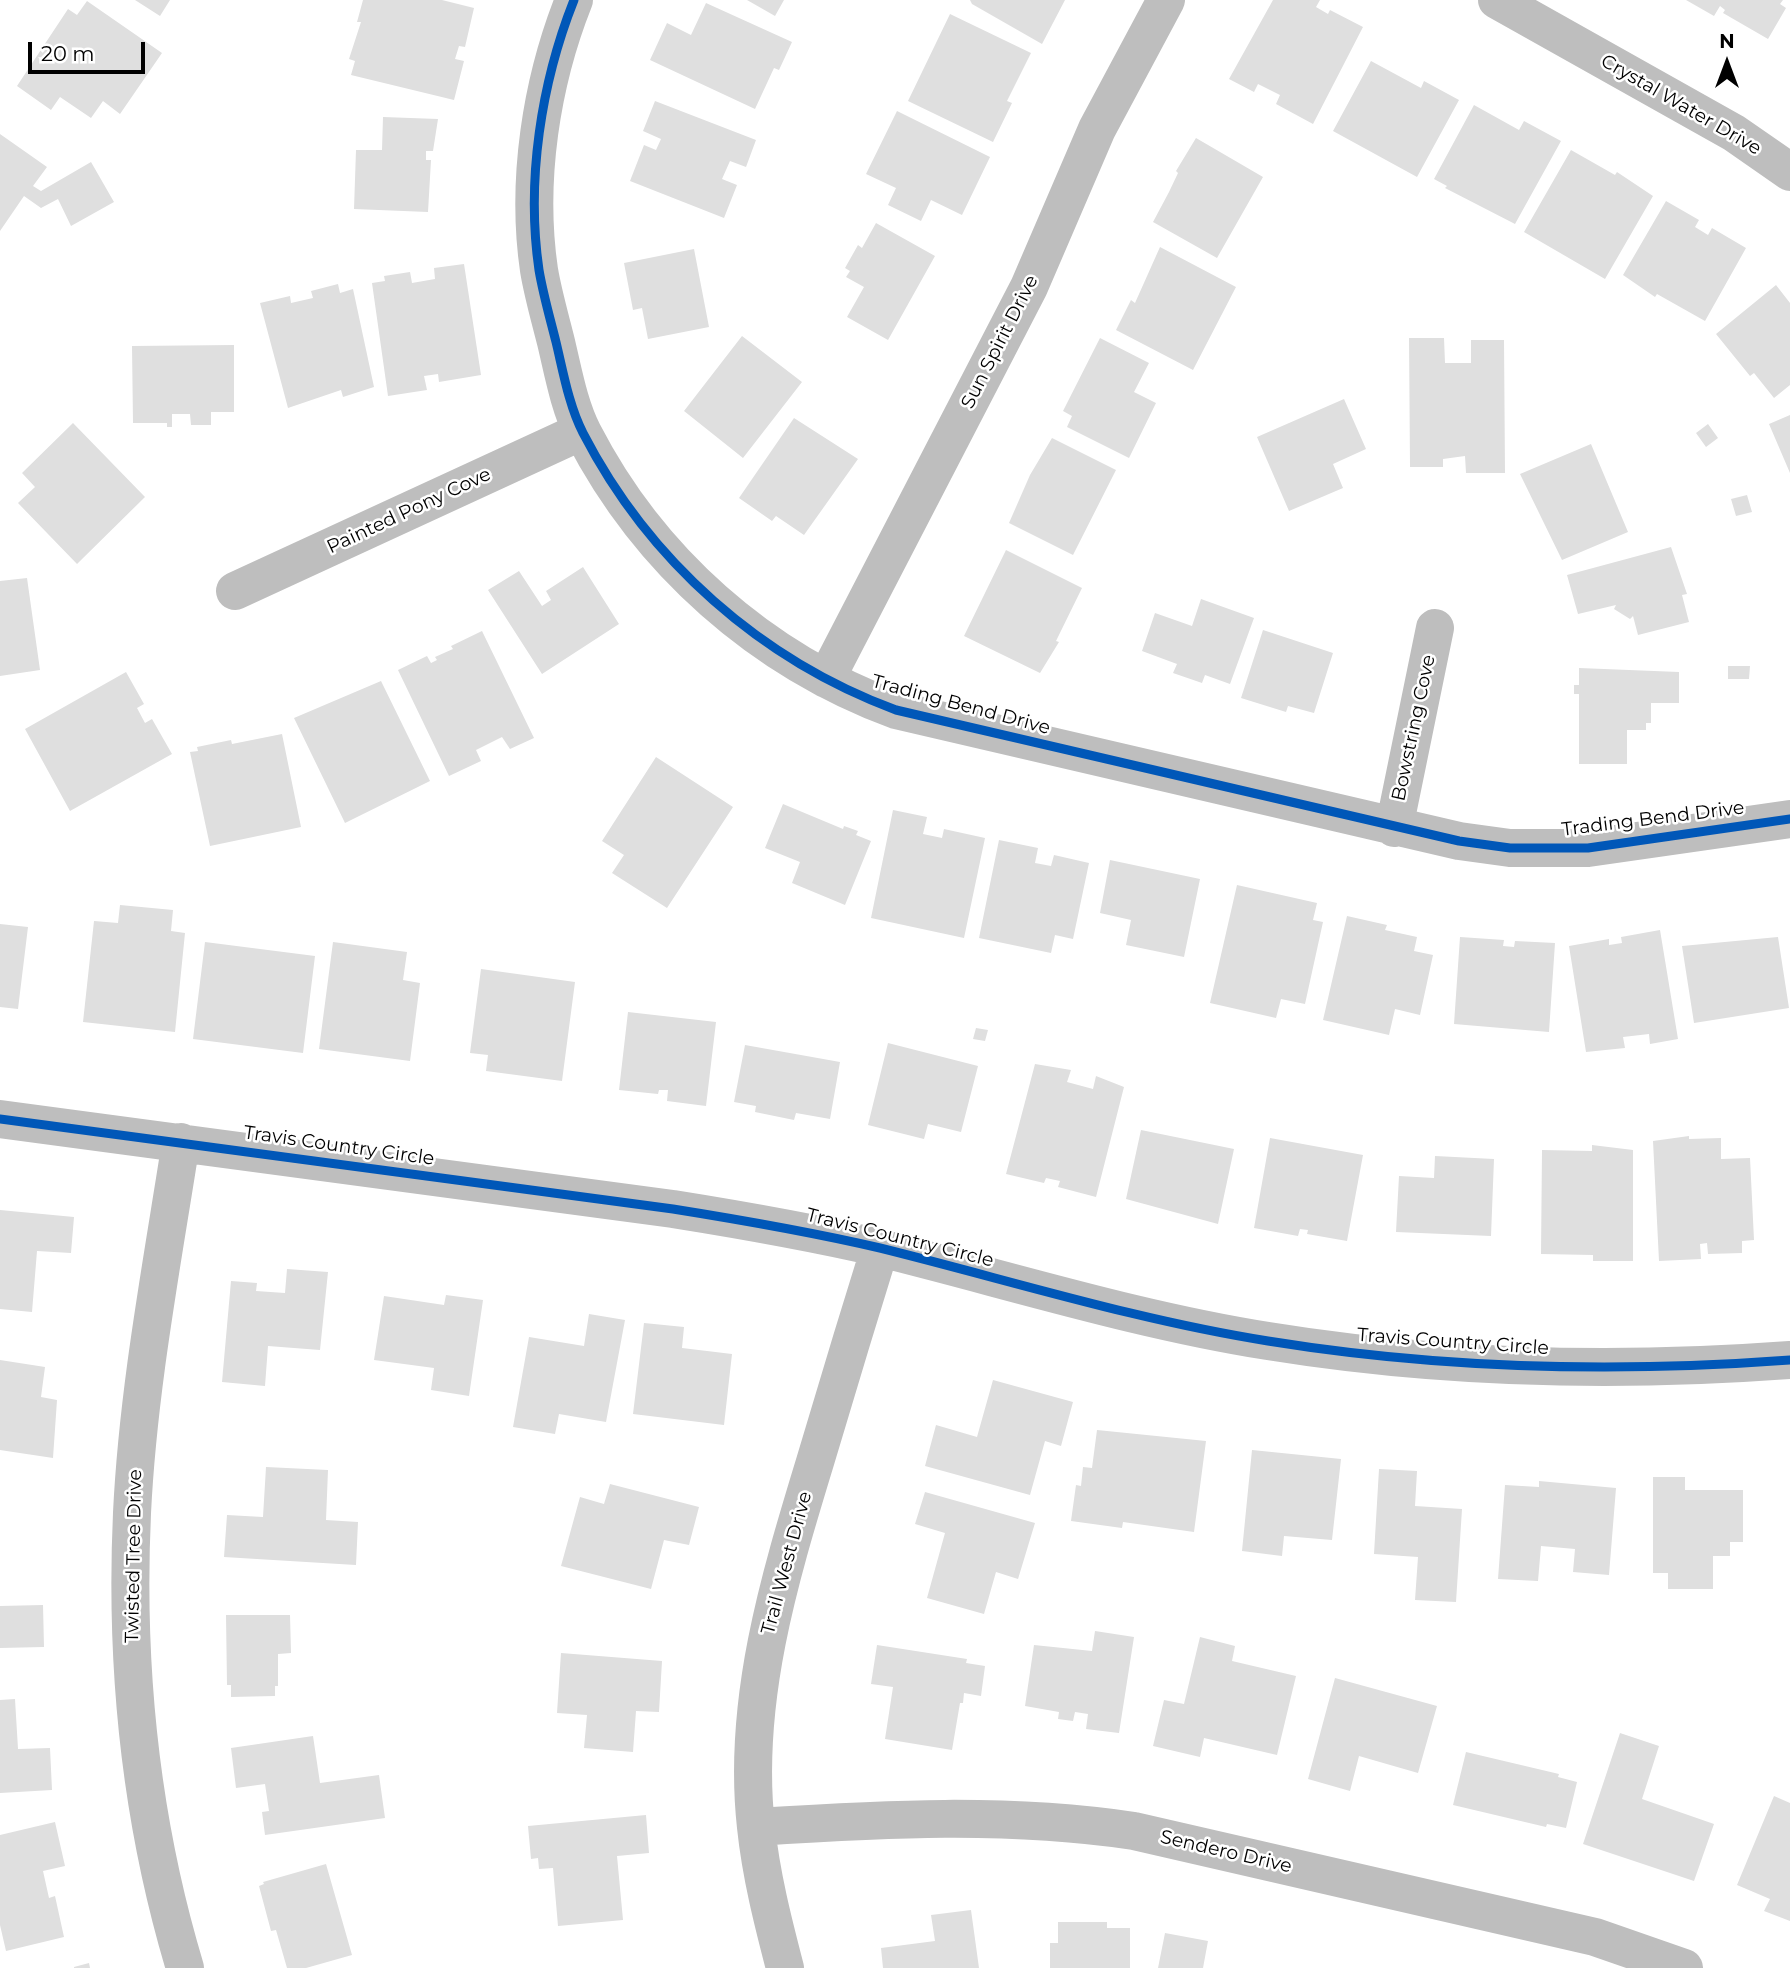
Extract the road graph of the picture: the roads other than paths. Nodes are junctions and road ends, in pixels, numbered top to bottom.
1 (574, 0) edge
2 (1166, 0) edge
3 (1497, 0) edge
4 (1790, 172) edge
5 (582, 431) junction
6 (235, 591) dead end
7 (1435, 628) dead end
8 (826, 679) junction
9 (1790, 818) edge
10 (1394, 828) junction
11 (0, 1119) edge
12 (181, 1142) junction
13 (880, 1248) junction
14 (1790, 1360) edge
15 (756, 1827) junction
16 (185, 1968) edge
17 (785, 1968) edge
18 (1684, 1968) edge

1 - 5 street, Trading Bend Drive
2 - 8 street, Sun Spirit Drive
3 - 4 street, Crystal Water Drive
5 - 6 street, Painted Pony Cove
5 - 8 street, Trading Bend Drive
7 - 10 street, Bowstring Cove
8 - 10 street, Trading Bend Drive
9 - 10 street, Trading Bend Drive
11 - 12 street, Travis Country Circle
12 - 13 street, Travis Country Circle
12 - 16 street, Twisted Tree Drive
13 - 14 street, Travis Country Circle
13 - 15 street, Trail West Drive
15 - 17 street, Trail West Drive
15 - 18 street, Sendero Drive

